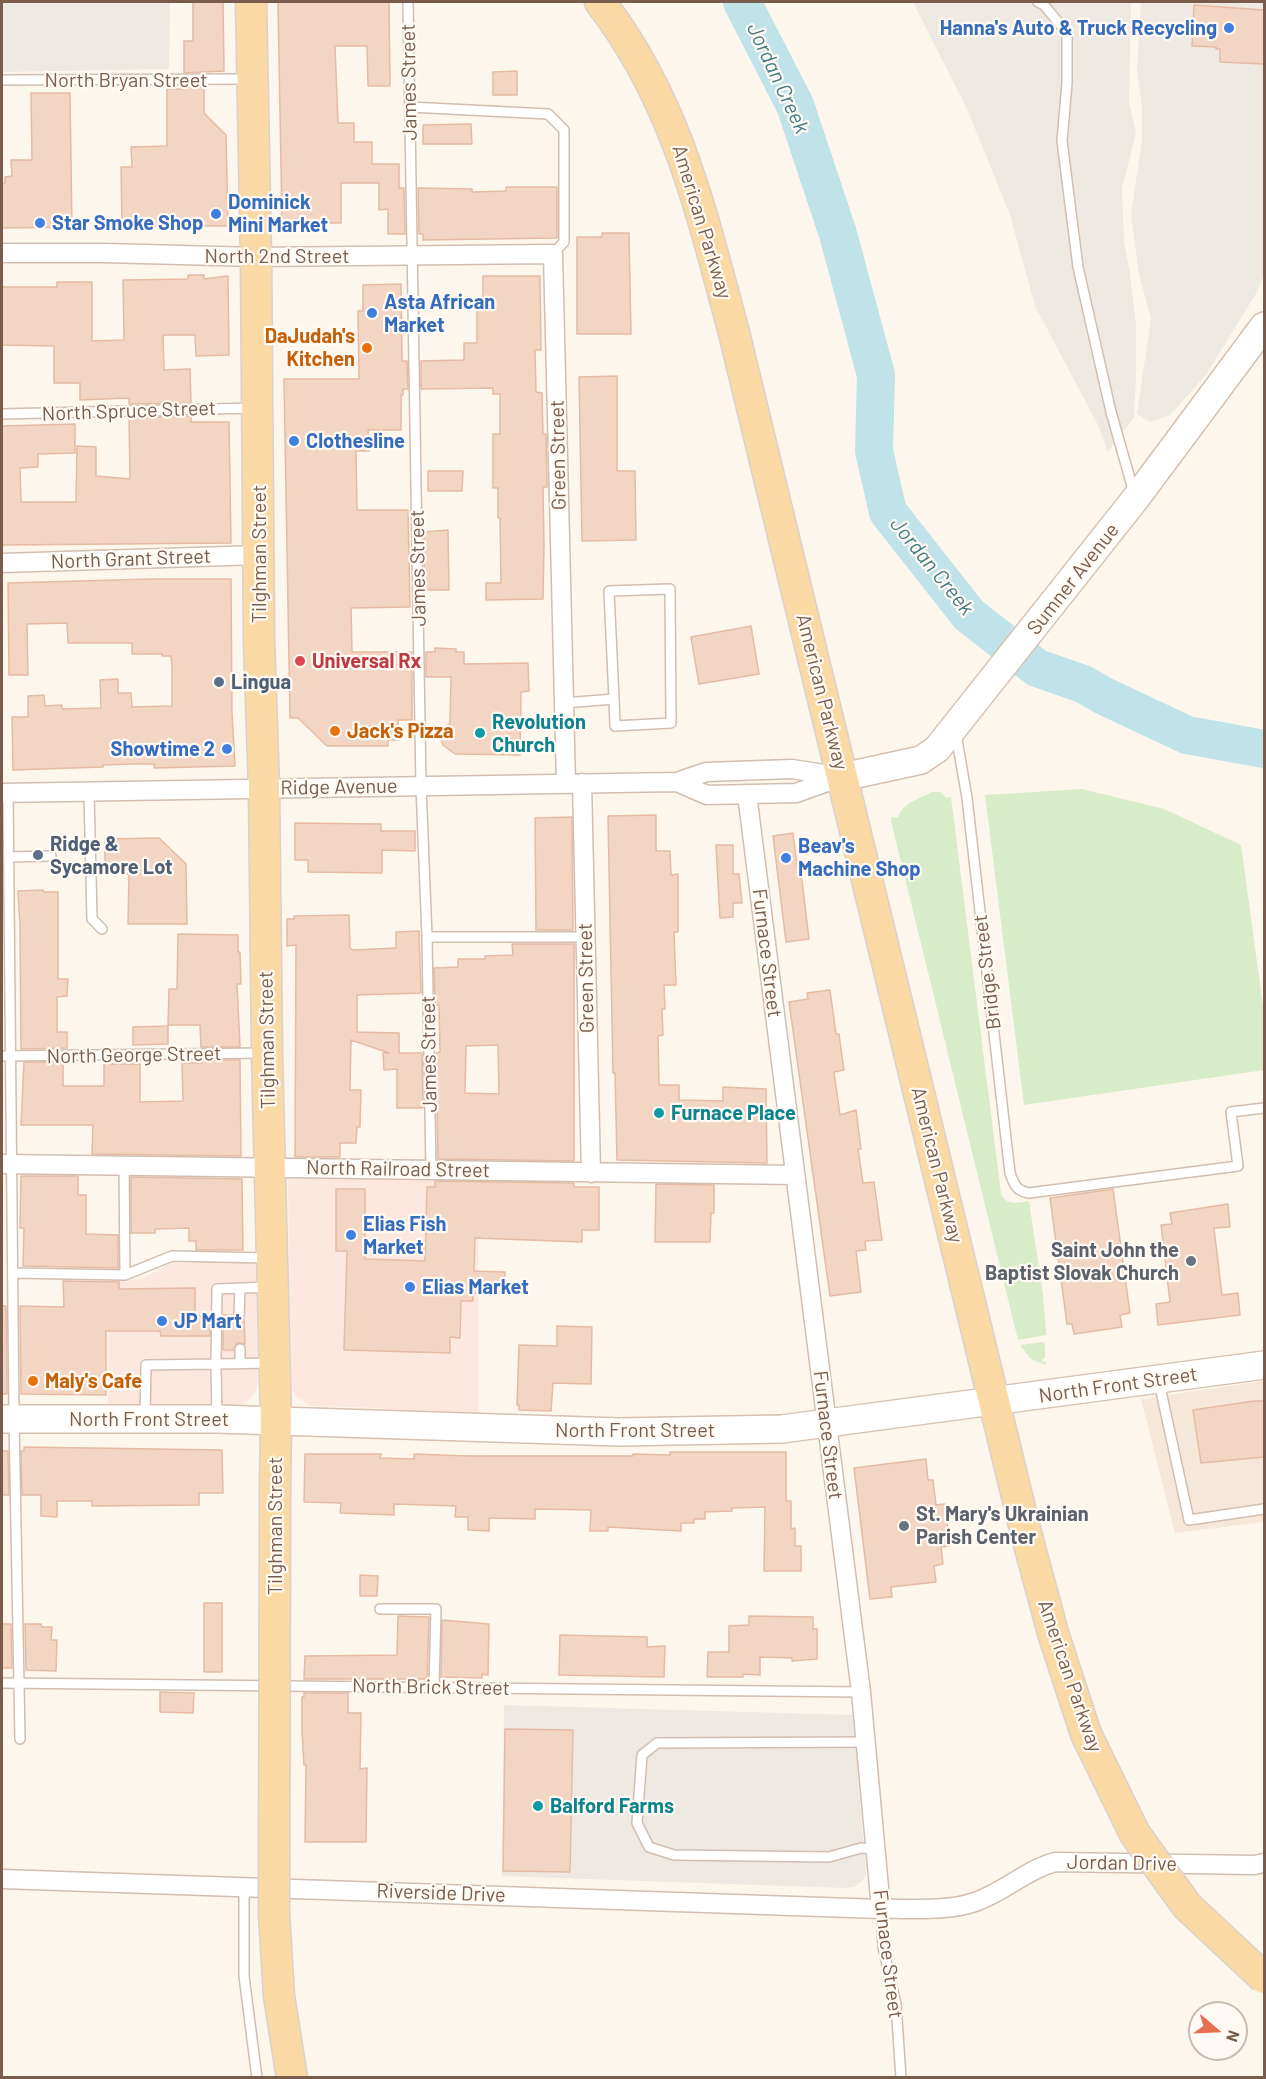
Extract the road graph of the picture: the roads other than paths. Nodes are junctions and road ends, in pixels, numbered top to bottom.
1 (250, 2) edge
2 (408, 2) edge
3 (600, 2) edge
4 (1038, 2) edge
5 (251, 79) junction
6 (2, 80) edge
7 (410, 107) junction
8 (2, 253) edge
9 (553, 254) junction
10 (412, 256) junction
11 (256, 257) junction
12 (1264, 326) edge
13 (257, 407) junction
14 (2, 414) edge
15 (1136, 498) junction
16 (260, 555) junction
17 (2, 563) edge
18 (614, 699) junction
19 (564, 703) junction
20 (955, 729) junction
21 (843, 777) junction
22 (677, 782) junction
23 (574, 784) junction
24 (421, 786) junction
25 (264, 789) junction
26 (89, 792) junction
27 (5, 793) edge
28 (747, 794) junction
29 (51, 856) dead end
30 (9, 857) junction
31 (102, 929) dead end
32 (427, 937) junction
33 (585, 937) junction
34 (6, 974) edge
35 (267, 1053) junction
36 (6, 1056) edge
37 (1264, 1108) edge
38 (7, 1164) edge
39 (124, 1166) junction
40 (270, 1167) junction
41 (431, 1171) junction
42 (591, 1173) junction
43 (795, 1175) junction
44 (273, 1273) junction
45 (125, 1275) junction
46 (13, 1278) junction
47 (2, 1282) edge
48 (240, 1288) junction
49 (239, 1315) dead end
50 (240, 1349) dead end
51 (216, 1364) junction
52 (240, 1364) junction
53 (274, 1364) junction
54 (1264, 1365) edge
55 (1159, 1380) junction
56 (994, 1402) junction
57 (8, 1419) edge
58 (145, 1419) junction
59 (217, 1419) junction
60 (276, 1422) junction
61 (826, 1424) junction
62 (1264, 1509) edge
63 (380, 1609) dead end
64 (2, 1683) edge
65 (19, 1683) junction
66 (434, 1687) junction
67 (861, 1692) junction
68 (20, 1739) dead end
69 (865, 1742) junction
70 (876, 1849) junction
71 (1264, 1863) edge
72 (2, 1879) edge
73 (244, 1886) junction
74 (881, 1909) junction
75 (1264, 1978) edge
76 (257, 2078) edge
77 (292, 2078) edge
78 (901, 2078) edge

1 - 5 main road, Tilghman Street
2 - 7 lane, James Street
3 - 21 main road, American Parkway
4 - 15 lane
5 - 6 lane, North Bryan Street
5 - 11 main road, Tilghman Street
7 - 9 lane, Green Street
7 - 10 lane, James Street
8 - 11 street, North 2nd Street
9 - 10 street, North 2nd Street
9 - 19 street, Green Street
10 - 11 street, North 2nd Street
10 - 24 lane, James Street
11 - 13 main road, Tilghman Street
12 - 15 street, Sumner Avenue
13 - 14 lane, North Spruce Street
13 - 16 main road, Tilghman Street
15 - 20 street, Sumner Avenue
16 - 17 street, North Grant Street
16 - 25 main road, Tilghman Street
18 - 18 lane
18 - 19 lane
19 - 23 street, Green Street
20 - 21 street, Sumner Avenue
20 - 37 lane, Bridge Street
21 - 22 street, Ridge Avenue
21 - 28 street, Ridge Avenue
21 - 56 main road, American Parkway
22 - 23 street, Ridge Avenue
22 - 28 street, Ridge Avenue
23 - 24 street, Ridge Avenue
23 - 33 street, Green Street
24 - 25 street, Ridge Avenue
24 - 32 lane, James Street
25 - 26 street, Ridge Avenue
25 - 35 main road, Tilghman Street
26 - 27 street, Ridge Avenue
26 - 31 lane
27 - 30 lane
28 - 43 street, Furnace Street
29 - 30 lane
30 - 34 lane
32 - 33 lane
32 - 41 lane, James Street
33 - 42 street, Green Street
34 - 36 lane
35 - 36 lane, North George Street
35 - 40 main road, Tilghman Street
36 - 38 lane
38 - 39 street, North Railroad Street
38 - 46 lane
39 - 40 street, North Railroad Street
39 - 45 lane
40 - 41 street, North Railroad Street
40 - 44 main road, Tilghman Street
41 - 42 street, North Railroad Street
42 - 43 street, North Railroad Street
43 - 61 street, Furnace Street
44 - 45 lane
44 - 48 lane
44 - 53 main road, Tilghman Street
45 - 46 lane
46 - 47 lane
46 - 57 lane
48 - 49 lane
48 - 51 lane
50 - 52 lane
51 - 52 lane
51 - 58 lane
51 - 59 lane
52 - 53 lane
53 - 60 main road, Tilghman Street
54 - 55 street, North Front Street
55 - 56 street, North Front Street
55 - 62 lane
56 - 61 street, North Front Street
56 - 75 main road, American Parkway, bridge
57 - 58 street, North Front Street
57 - 65 lane
58 - 59 street, North Front Street
59 - 60 street, North Front Street
60 - 61 street, North Front Street
60 - 77 main road, Tilghman Street, bridge
61 - 67 street, Furnace Street
63 - 66 lane
64 - 65 lane, North Brick Street
65 - 66 lane, North Brick Street
65 - 68 lane
66 - 67 lane, North Brick Street
67 - 69 street, Furnace Street
69 - 70 street, Furnace Street
69 - 70 lane
70 - 74 street, Furnace Street
71 - 74 street, Jordan Drive
72 - 73 street, Riverside Drive
73 - 74 street, Riverside Drive
73 - 76 lane
74 - 78 lane, Furnace Street

